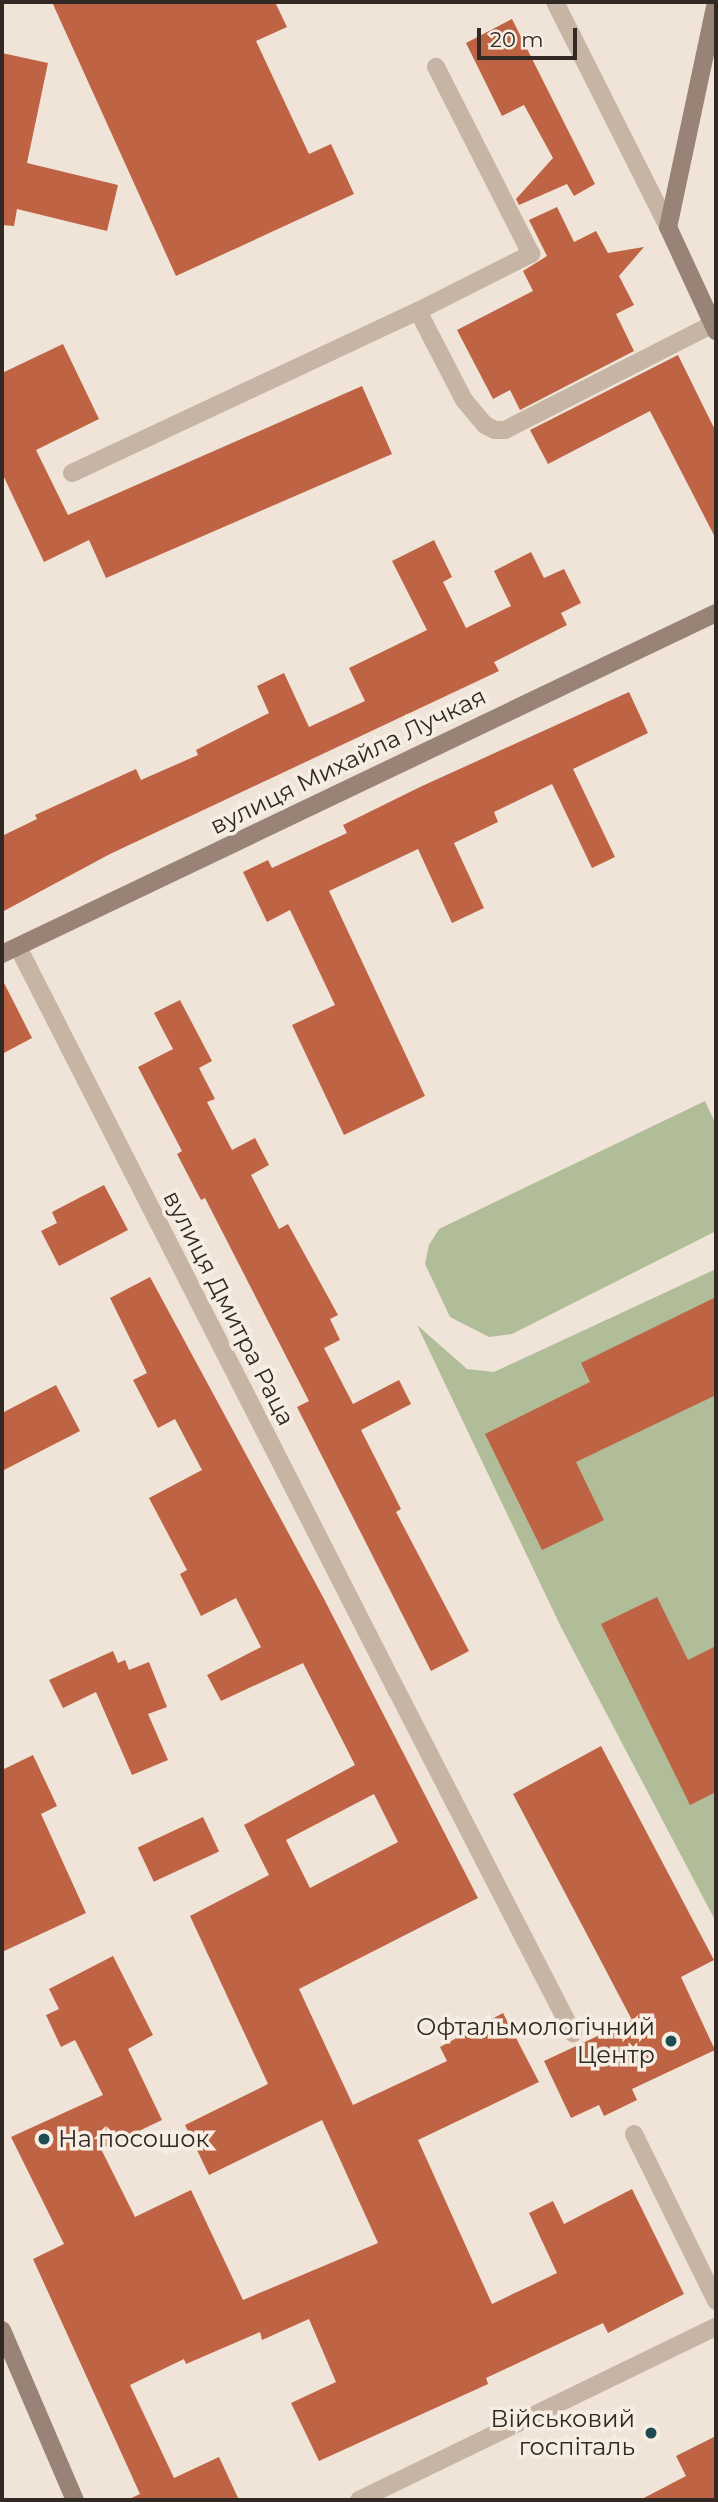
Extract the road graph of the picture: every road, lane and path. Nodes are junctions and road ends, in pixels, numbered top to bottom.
1 (555, 2) edge
2 (716, 2) edge
3 (713, 27) edge
4 (436, 67) dead end
5 (668, 227) junction
6 (418, 312) junction
7 (715, 327) edge
8 (72, 473) dead end
9 (716, 612) edge
10 (10, 951) edge
11 (573, 2033) dead end
12 (634, 2134) dead end
13 (716, 2301) edge
14 (716, 2327) edge
15 (2, 2330) edge
16 (75, 2500) edge
17 (359, 2500) edge

1 - 5 street
2 - 3 street
3 - 5 street
4 - 6 street
5 - 7 street
6 - 7 street
6 - 8 street
9 - 10 street, вулиця Михайла Лучкая
10 - 11 street, вулиця Дмитра Раца
12 - 13 street
14 - 17 street
15 - 16 street

